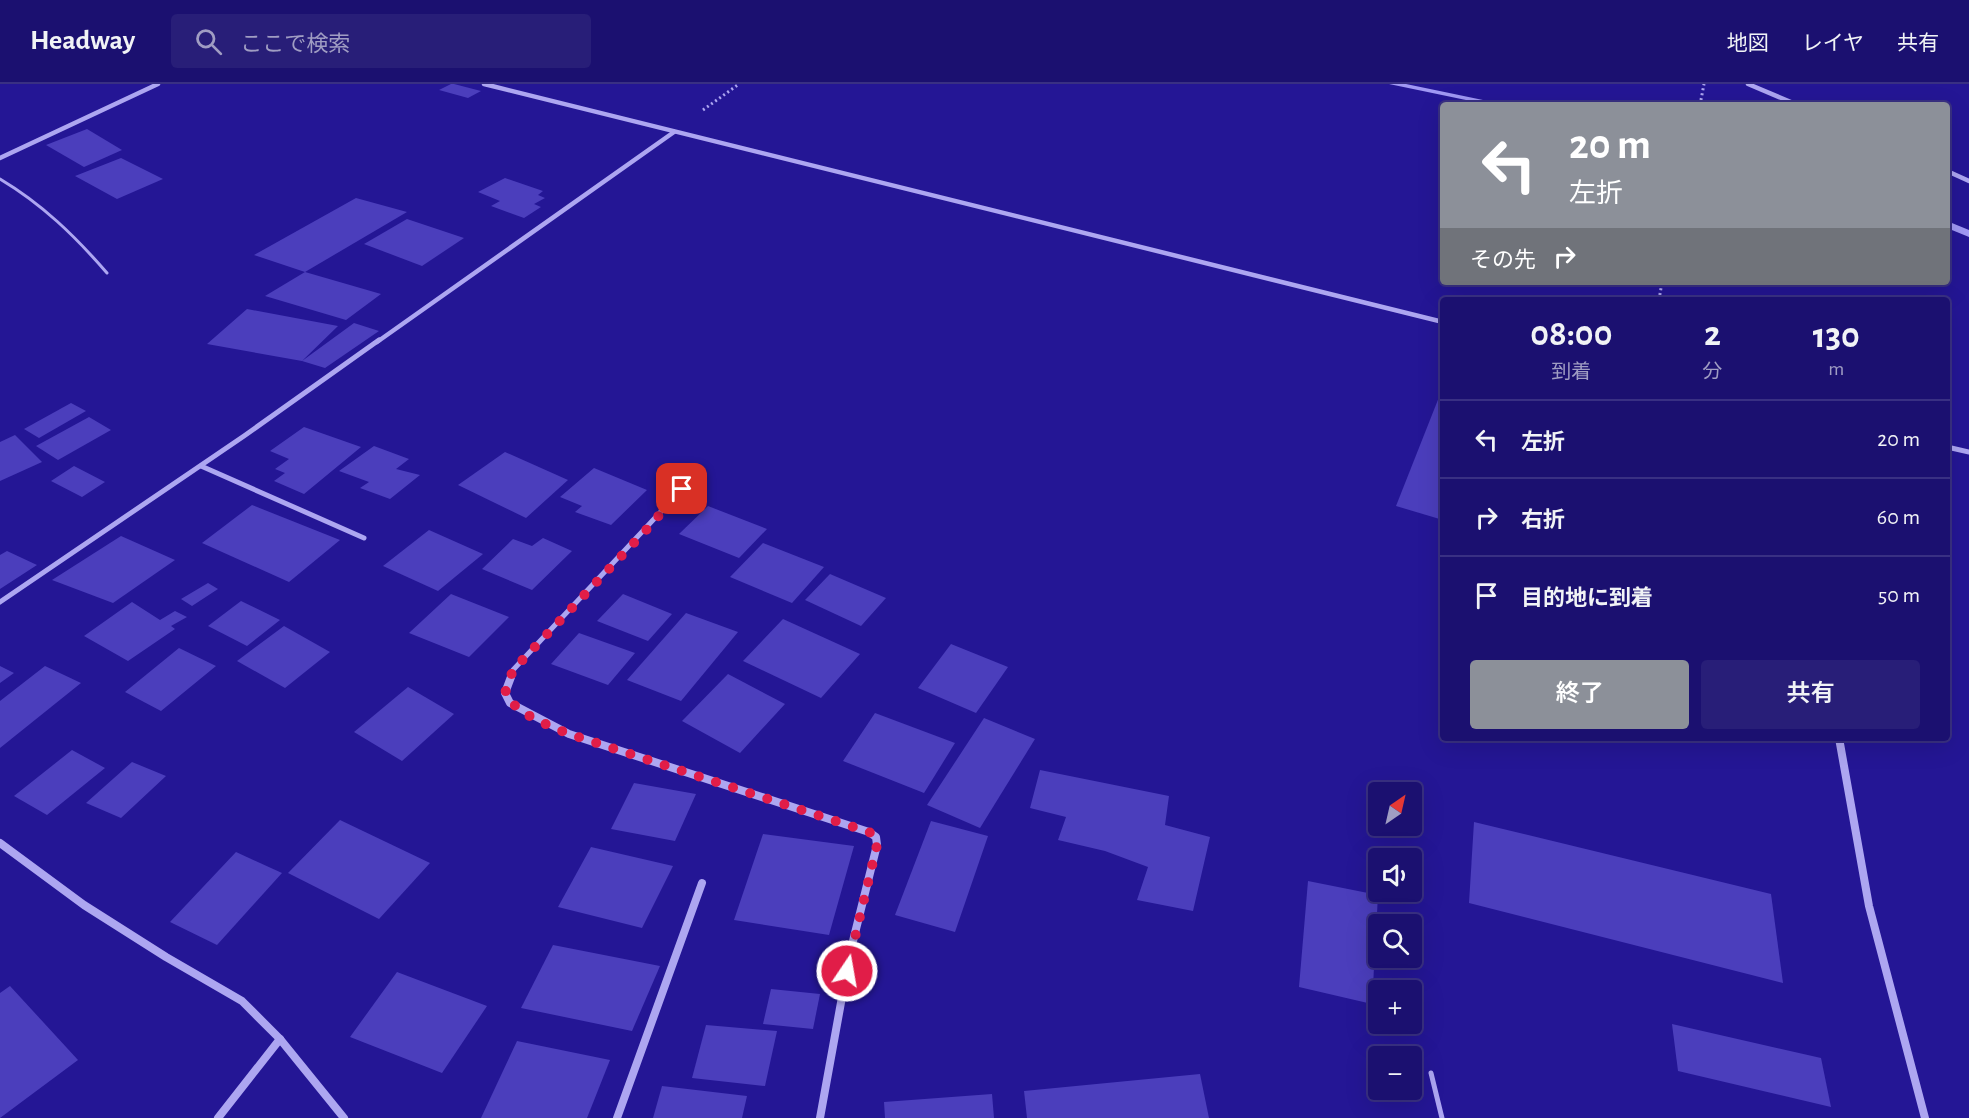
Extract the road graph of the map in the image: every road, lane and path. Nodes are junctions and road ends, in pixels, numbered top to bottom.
1 (158, 84) edge
2 (484, 84) edge
3 (739, 84) edge
4 (1704, 84) edge
5 (1748, 84) edge
6 (1701, 102) edge
7 (1791, 102) edge
8 (674, 132) joint
9 (0, 158) edge
10 (1950, 172) edge
11 (0, 179) edge
12 (1969, 181) edge
13 (108, 273) dead end
14 (1440, 321) edge
15 (1950, 448) edge
16 (1969, 452) edge
17 (201, 466) junction
18 (682, 489) dead end
19 (364, 538) dead end
20 (0, 602) edge
21 (1840, 741) edge
22 (0, 843) edge
23 (702, 883) dead end
24 (280, 1040) junction
25 (1431, 1073) dead end
26 (218, 1118) edge
27 (344, 1118) edge
28 (617, 1118) edge
29 (820, 1118) edge
30 (1442, 1118) edge
31 (1925, 1118) edge

1 - 9 street
2 - 14 street
3 - 8 path
4 - 6 path
5 - 7 street
8 - 17 street
10 - 12 street
11 - 13 lane
15 - 16 street
17 - 19 street
17 - 20 street
18 - 29 street
21 - 31 street
22 - 24 street
23 - 28 street
24 - 26 street
24 - 27 street
25 - 30 lane

